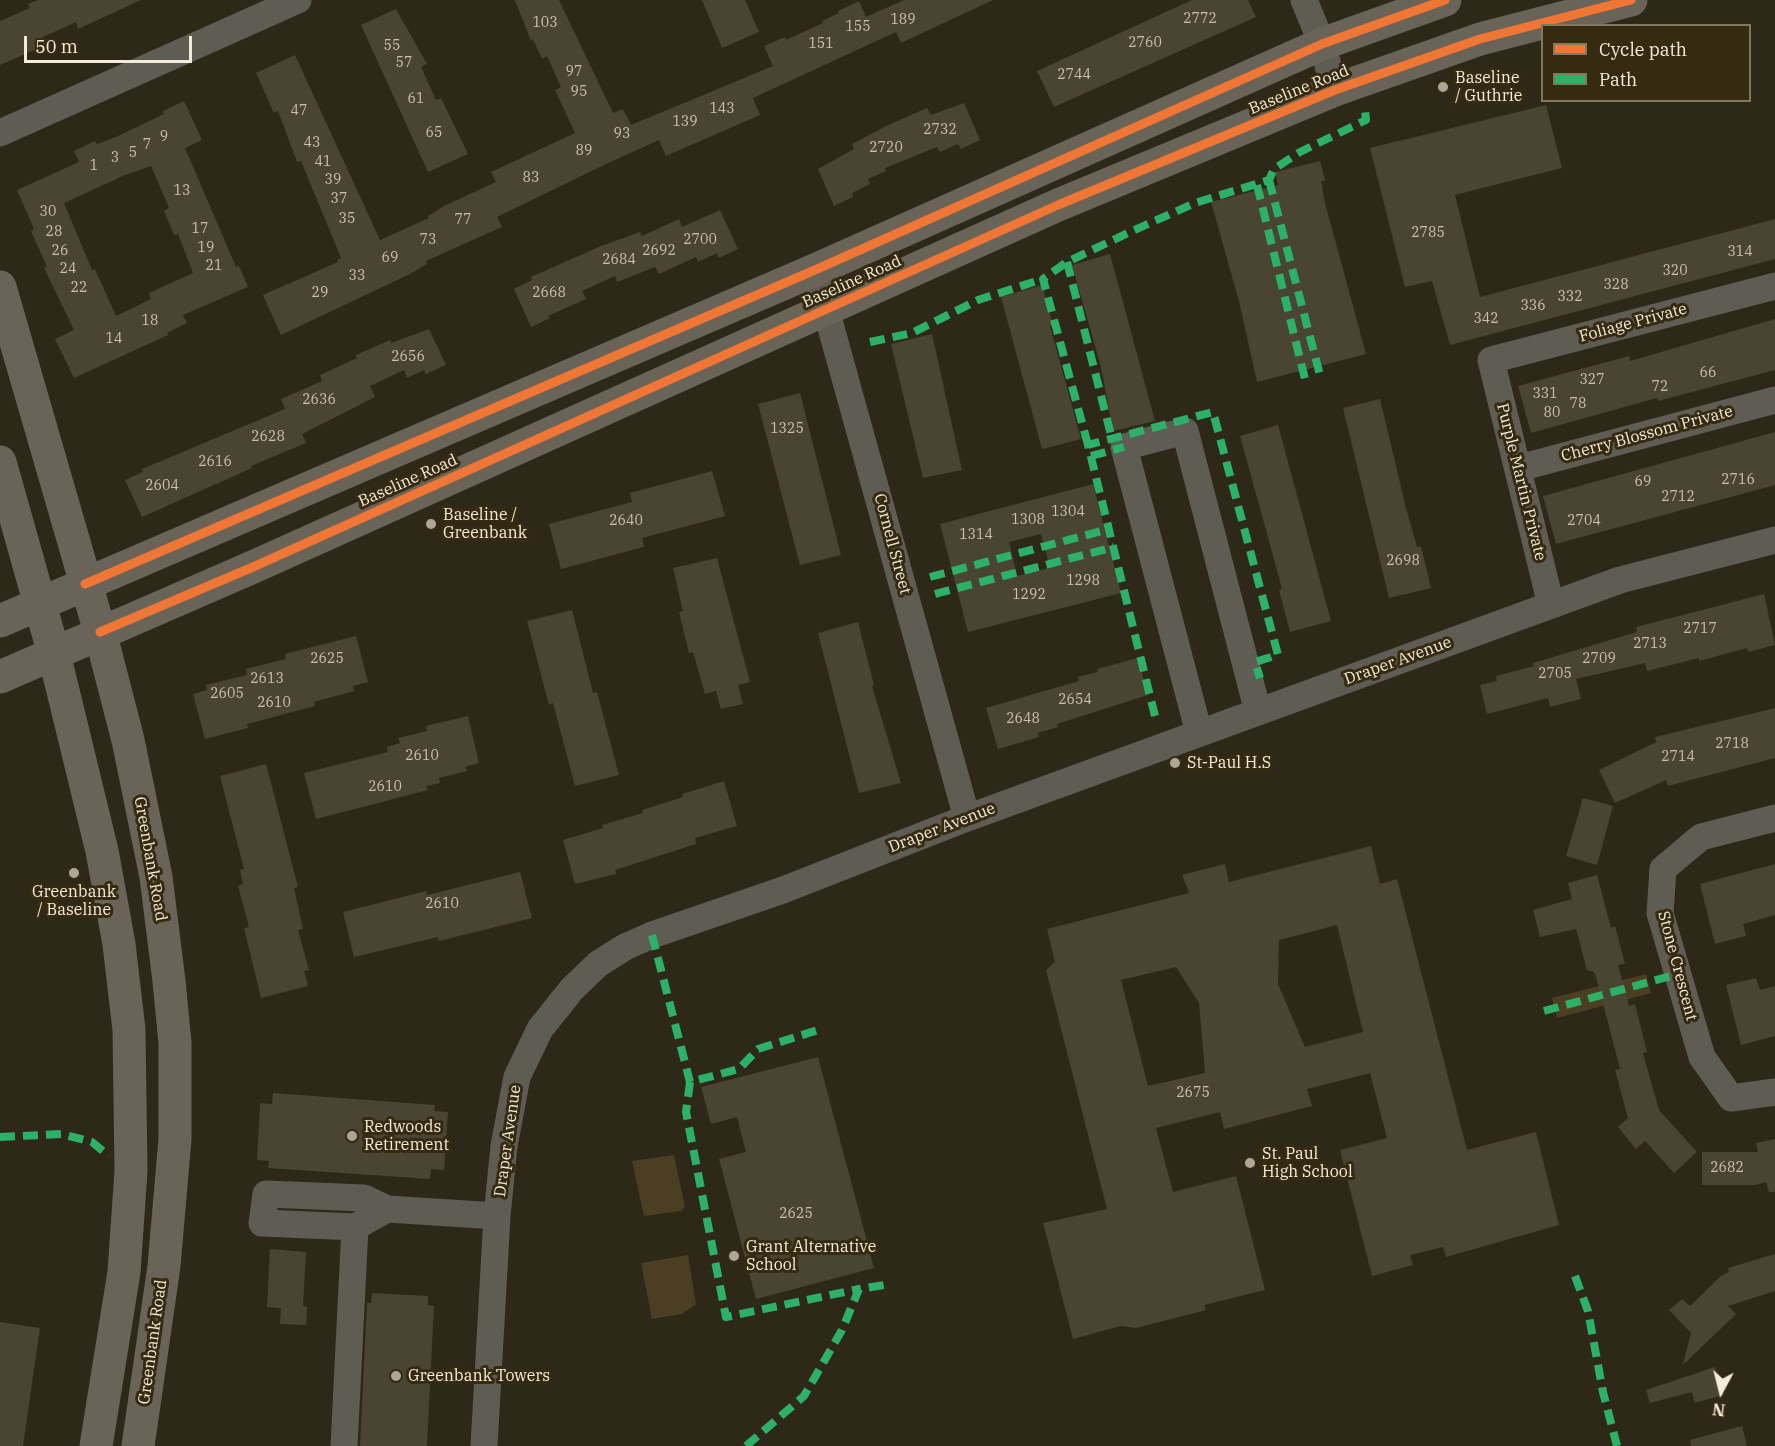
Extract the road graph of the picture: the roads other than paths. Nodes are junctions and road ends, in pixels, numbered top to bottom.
1 (298, 0) edge
2 (1304, 0) edge
3 (1445, 0) edge
4 (1631, 0) edge
5 (1322, 44) junction
6 (1335, 90) junction
7 (0, 133) edge
8 (815, 270) junction
9 (1775, 286) edge
10 (0, 287) edge
11 (828, 310) junction
12 (1491, 360) joint
13 (1775, 400) edge
14 (0, 462) edge
15 (1519, 468) junction
16 (1775, 540) edge
17 (85, 584) junction
18 (39, 602) junction
19 (1551, 605) junction
20 (0, 621) edge
21 (100, 632) junction
22 (54, 654) junction
23 (0, 677) edge
24 (1258, 712) junction
25 (1199, 734) junction
26 (967, 818) junction
27 (1775, 818) edge
28 (1775, 1092) edge
29 (387, 1209) junction
30 (497, 1216) junction
31 (355, 1227) junction
32 (96, 1446) edge
33 (138, 1446) edge
34 (344, 1446) edge
35 (484, 1446) edge

1 - 7 street
2 - 5 street
3 - 5 main road, Baseline Road
4 - 6 main road, Baseline Road
5 - 6 street
5 - 8 main road, Baseline Road
6 - 11 main road, Baseline Road
8 - 11 street, Cornell Street
8 - 17 main road, Baseline Road
9 - 12 street, Foliage Private
10 - 17 main road, Greenbank Road
11 - 21 main road, Baseline Road
11 - 26 street, Cornell Street
12 - 15 street, Purple Martin Private
13 - 15 street, Cherry Blossom Private
14 - 18 main road
15 - 19 street, Purple Martin Private
16 - 19 street, Draper Avenue
17 - 18 main road, Baseline Road
17 - 21 main road, Greenbank Road
18 - 20 main road, Baseline Road
18 - 22 main road
19 - 24 street, Draper Avenue
21 - 22 main road, Baseline Road
21 - 33 main road, Greenbank Road
22 - 23 main road, Baseline Road
22 - 32 main road
24 - 25 street, Draper Avenue
24 - 25 street
25 - 26 street, Draper Avenue
26 - 30 street, Draper Avenue
27 - 28 street, Stone Crescent
29 - 30 street
29 - 31 street
29 - 31 street
30 - 35 street, Draper Avenue
31 - 34 street

